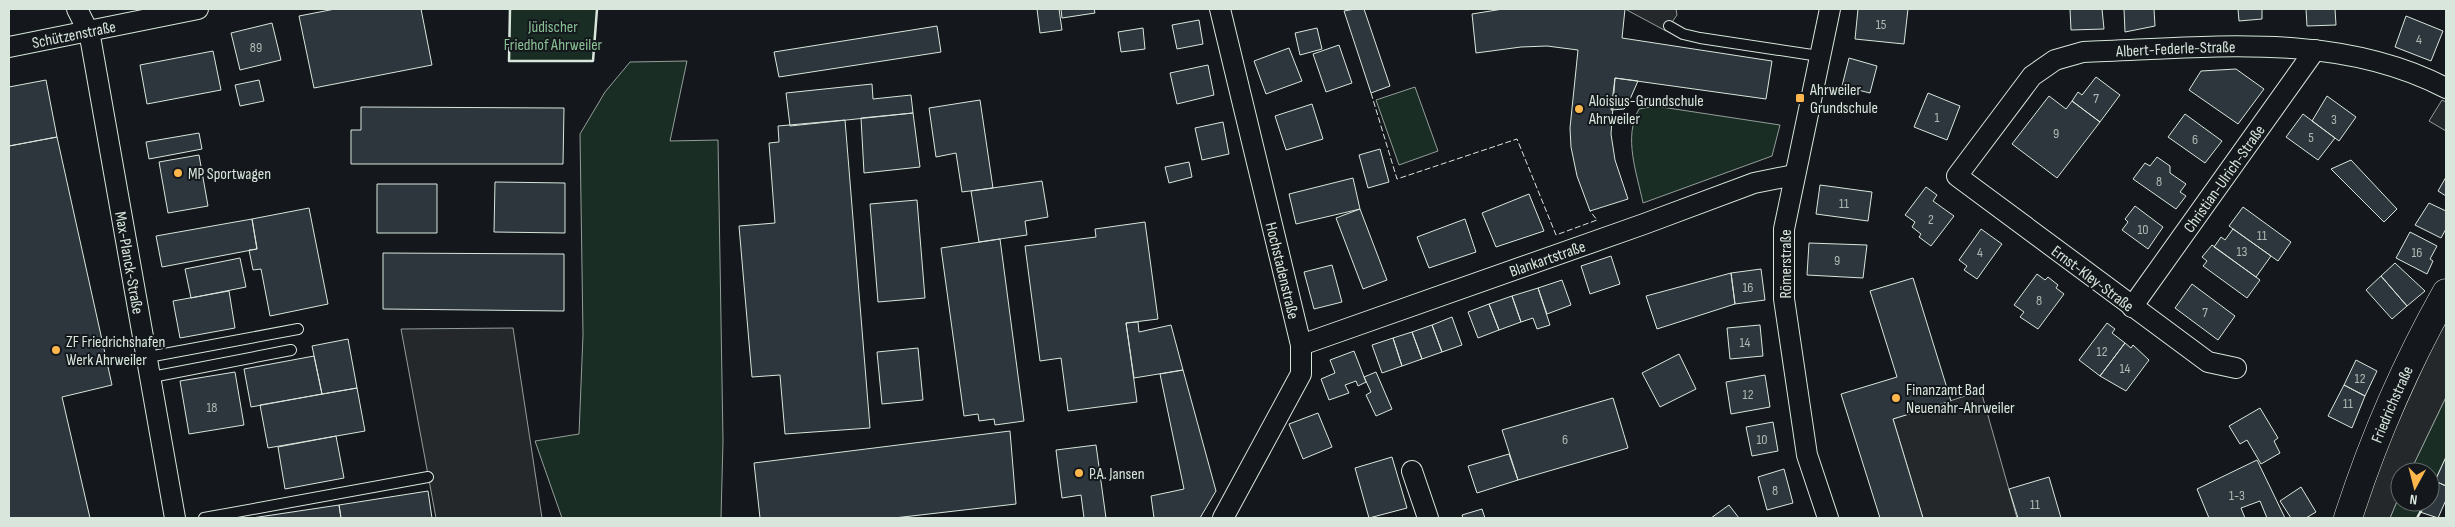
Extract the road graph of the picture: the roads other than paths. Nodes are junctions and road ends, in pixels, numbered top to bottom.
1 (77, 9) edge
2 (198, 9) edge
3 (1220, 9) edge
4 (1830, 9) edge
5 (1669, 26) dead end
6 (88, 31) junction
7 (9, 47) edge
8 (2315, 50) junction
9 (1819, 56) junction
10 (2446, 88) edge
11 (1794, 175) junction
12 (1956, 176) joint
13 (2446, 293) edge
14 (2132, 307) junction
15 (298, 329) dead end
16 (1301, 345) junction
17 (291, 350) dead end
18 (148, 357) junction
19 (2236, 368) dead end
20 (152, 377) junction
21 (1412, 471) dead end
22 (428, 477) dead end
23 (175, 518) edge
24 (204, 518) edge
25 (1223, 518) edge
26 (1428, 518) edge
27 (1828, 518) edge
28 (2348, 518) edge

1 - 6 street, Max-Planck-Straße
2 - 6 street, Schützenstraße
3 - 16 street, Hochstadenstraße
4 - 9 street, Römerstraße
5 - 9 lane
6 - 7 street, Schützenstraße
6 - 18 street, Max-Planck-Straße
8 - 10 street, Albert-Federle-Straße
8 - 12 street, Albert-Federle-Straße
8 - 14 street, Christian-Ulrich-Straße
9 - 11 street, Römerstraße
11 - 16 street, Blankartstraße
11 - 27 street, Römerstraße
12 - 14 street, Ernst-Kley-Straße
13 - 28 main road, Friedrichstraße
14 - 19 street, Ernst-Kley-Straße
15 - 18 lane
16 - 25 street, Hochstadenstraße
17 - 20 lane
18 - 20 street, Max-Planck-Straße
20 - 23 street, Max-Planck-Straße
21 - 26 street
22 - 24 lane

